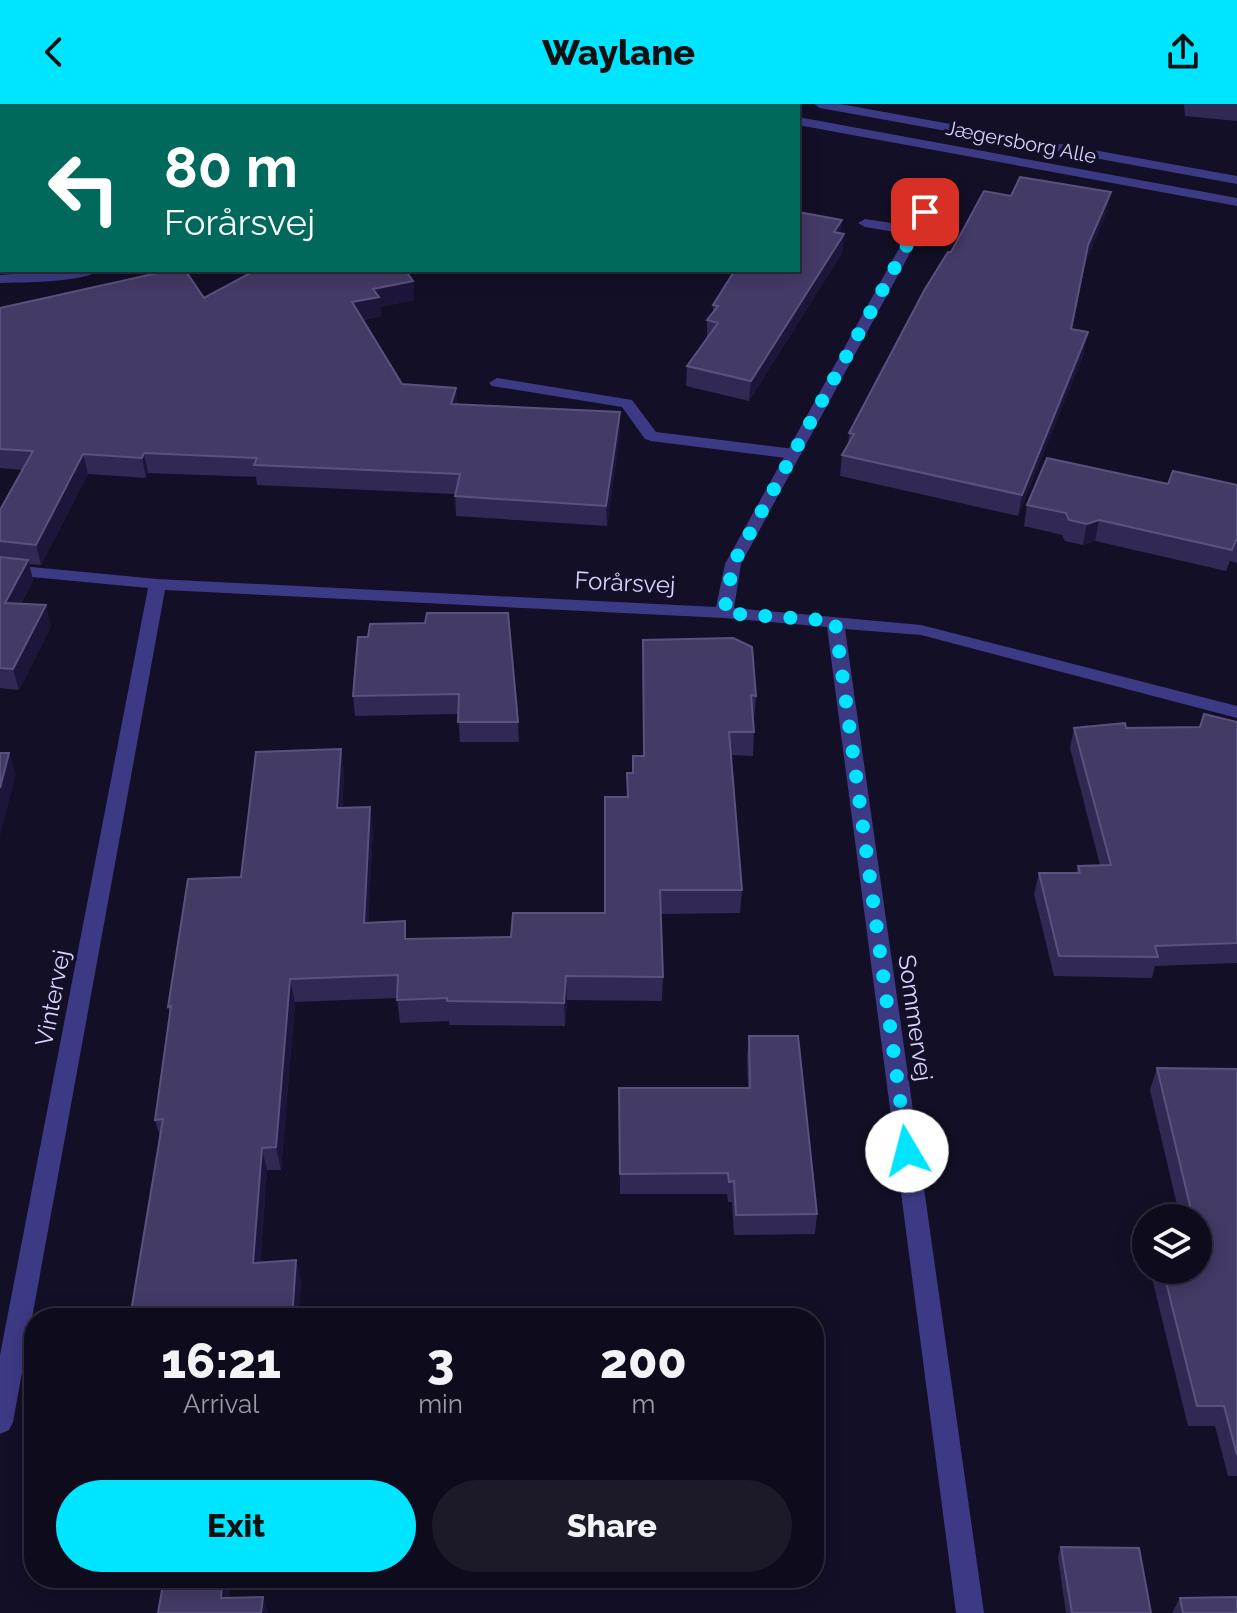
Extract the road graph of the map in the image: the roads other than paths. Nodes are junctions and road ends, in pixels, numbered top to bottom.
1 (820, 104) edge
2 (800, 121) edge
3 (1237, 180) edge
4 (935, 194) dead end
5 (1237, 202) edge
6 (865, 223) dead end
7 (915, 231) junction
8 (72, 272) edge
9 (0, 279) edge
10 (497, 383) dead end
11 (794, 454) junction
12 (0, 569) edge
13 (157, 584) junction
14 (724, 613) junction
15 (835, 621) junction
16 (1237, 712) edge
17 (0, 1422) edge
18 (970, 1613) edge

1 - 3 street, Jægersborg Alle
2 - 5 street, Jægersborg Alle
4 - 7 street
6 - 7 street
7 - 11 street
8 - 9 street
10 - 11 street
11 - 14 street
12 - 13 street, Forårsvej
13 - 14 street, Forårsvej
13 - 17 street, Vintervej
14 - 15 street, Forårsvej
15 - 16 street, Forårsvej
15 - 18 street, Sommervej

